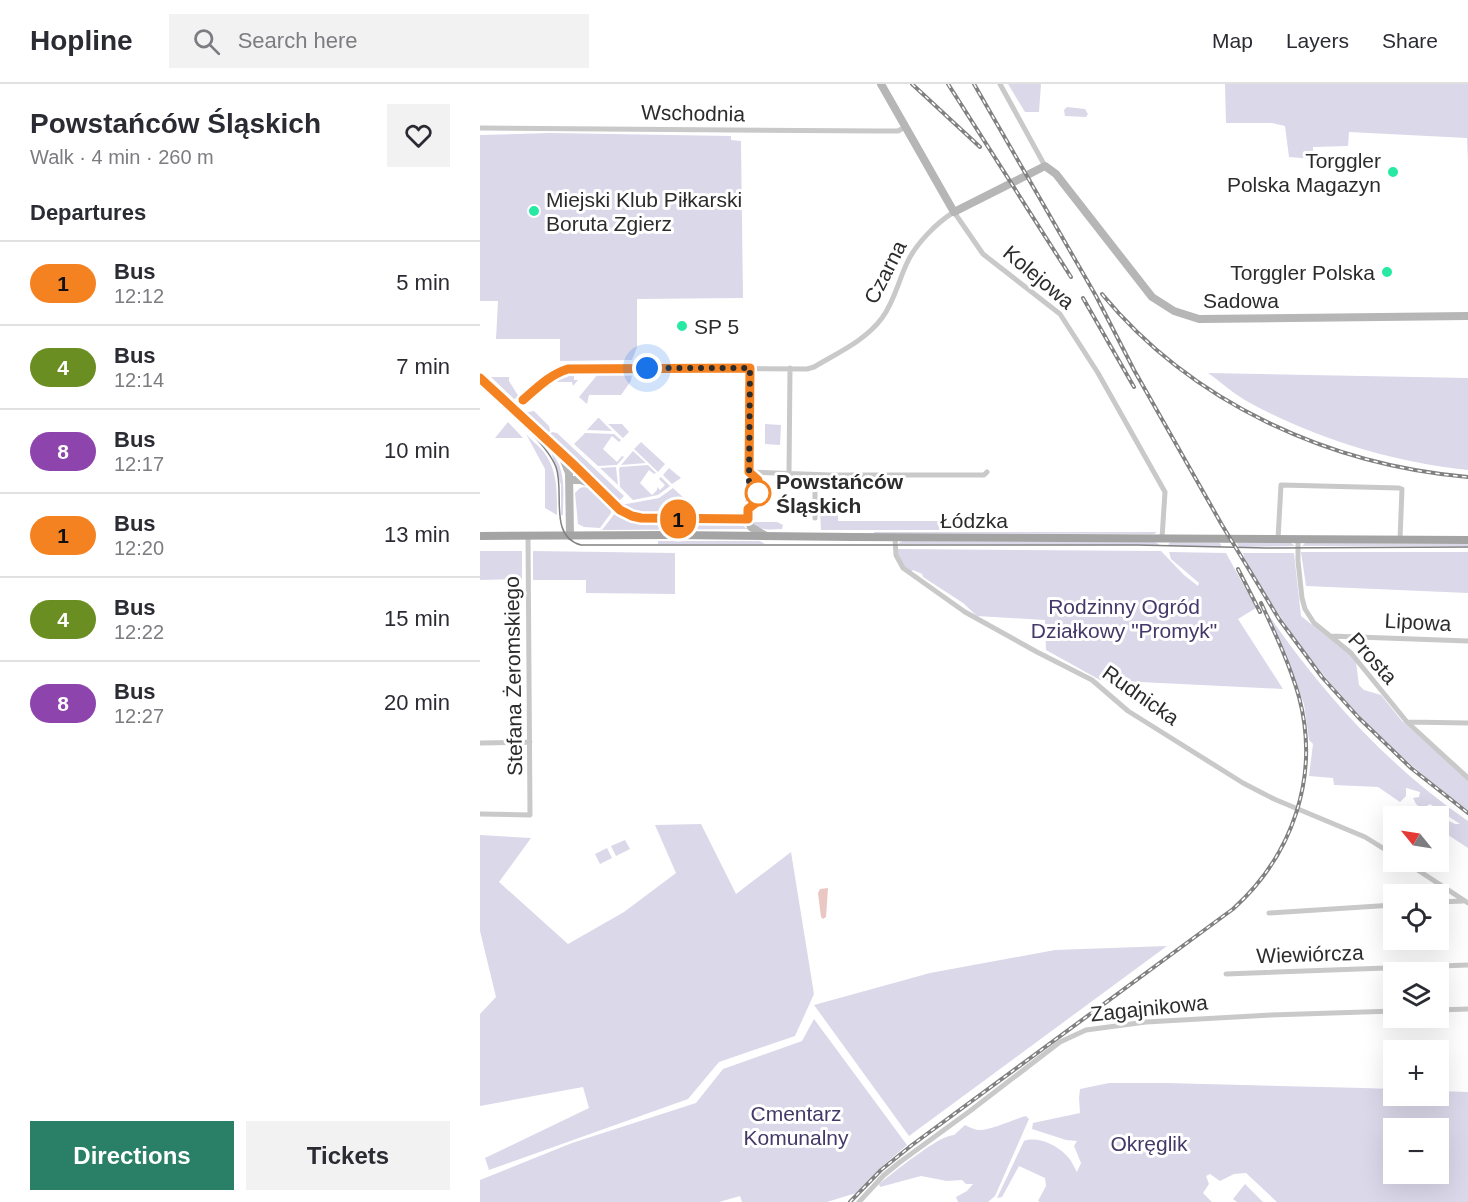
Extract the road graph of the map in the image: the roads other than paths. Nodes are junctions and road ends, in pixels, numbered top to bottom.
1 (881, 84) edge
2 (1000, 84) edge
3 (905, 127) junction
4 (480, 128) edge
5 (1046, 166) junction
6 (954, 212) junction
7 (1468, 316) edge
8 (750, 368) junction
9 (790, 368) junction
10 (480, 378) edge
11 (513, 410) junction
12 (560, 453) junction
13 (749, 472) junction
14 (987, 472) dead end
15 (789, 473) junction
16 (815, 475) junction
17 (569, 480) junction
18 (594, 486) junction
19 (815, 518) dead end
20 (748, 519) junction
21 (480, 536) edge
22 (528, 536) junction
23 (570, 536) junction
24 (766, 536) junction
25 (895, 538) junction
26 (1162, 538) junction
27 (1278, 539) junction
28 (1298, 539) junction
29 (1400, 539) junction
30 (1468, 540) edge
31 (1330, 636) junction
32 (1468, 640) edge
33 (1407, 722) junction
34 (1468, 723) edge
35 (530, 742) junction
36 (480, 743) edge
37 (1468, 778) edge
38 (480, 814) edge
39 (1383, 848) edge
40 (1421, 872) edge
41 (1449, 902) edge
42 (1466, 902) edge
43 (1383, 906) edge
44 (1269, 913) dead end
45 (1468, 965) edge
46 (1226, 974) dead end
47 (1468, 1009) edge
48 (1449, 1010) edge
49 (1383, 1011) edge
50 (859, 1202) edge

1 - 3 street, Kolejowa
2 - 5 street
3 - 4 street, Wschodnia
3 - 6 street, Kolejowa
5 - 6 street, Czarna
5 - 7 street, Sadowa
6 - 9 street, Czarna
6 - 26 street, Kolejowa
8 - 9 street, Czarna
8 - 11 street
8 - 13 street
9 - 15 street
10 - 11 street
11 - 12 street
12 - 17 street
12 - 18 street
13 - 15 street
13 - 20 street
14 - 16 street
15 - 16 street
16 - 19 street
17 - 18 street
17 - 23 street
18 - 20 street
20 - 24 street
21 - 22 main road, Łódzka
22 - 23 main road, Łódzka
22 - 35 street, Stefana Żeromskiego
23 - 24 main road, Łódzka
24 - 25 main road, Łódzka
25 - 26 main road, Łódzka
25 - 39 street, Rudnicka
26 - 27 main road, Łódzka
27 - 28 main road, Łódzka
27 - 29 street
28 - 29 main road, Łódzka
28 - 31 street, Prosta
29 - 30 main road, Łódzka
31 - 32 street, Lipowa
31 - 33 street, Prosta
33 - 34 street
33 - 37 street, Prosta
35 - 36 street
35 - 38 street, Stefana Żeromskiego
40 - 42 street
41 - 42 street
43 - 44 street
45 - 46 street, Wiewiórcza
47 - 48 street
49 - 50 street, Zagajnikowa

